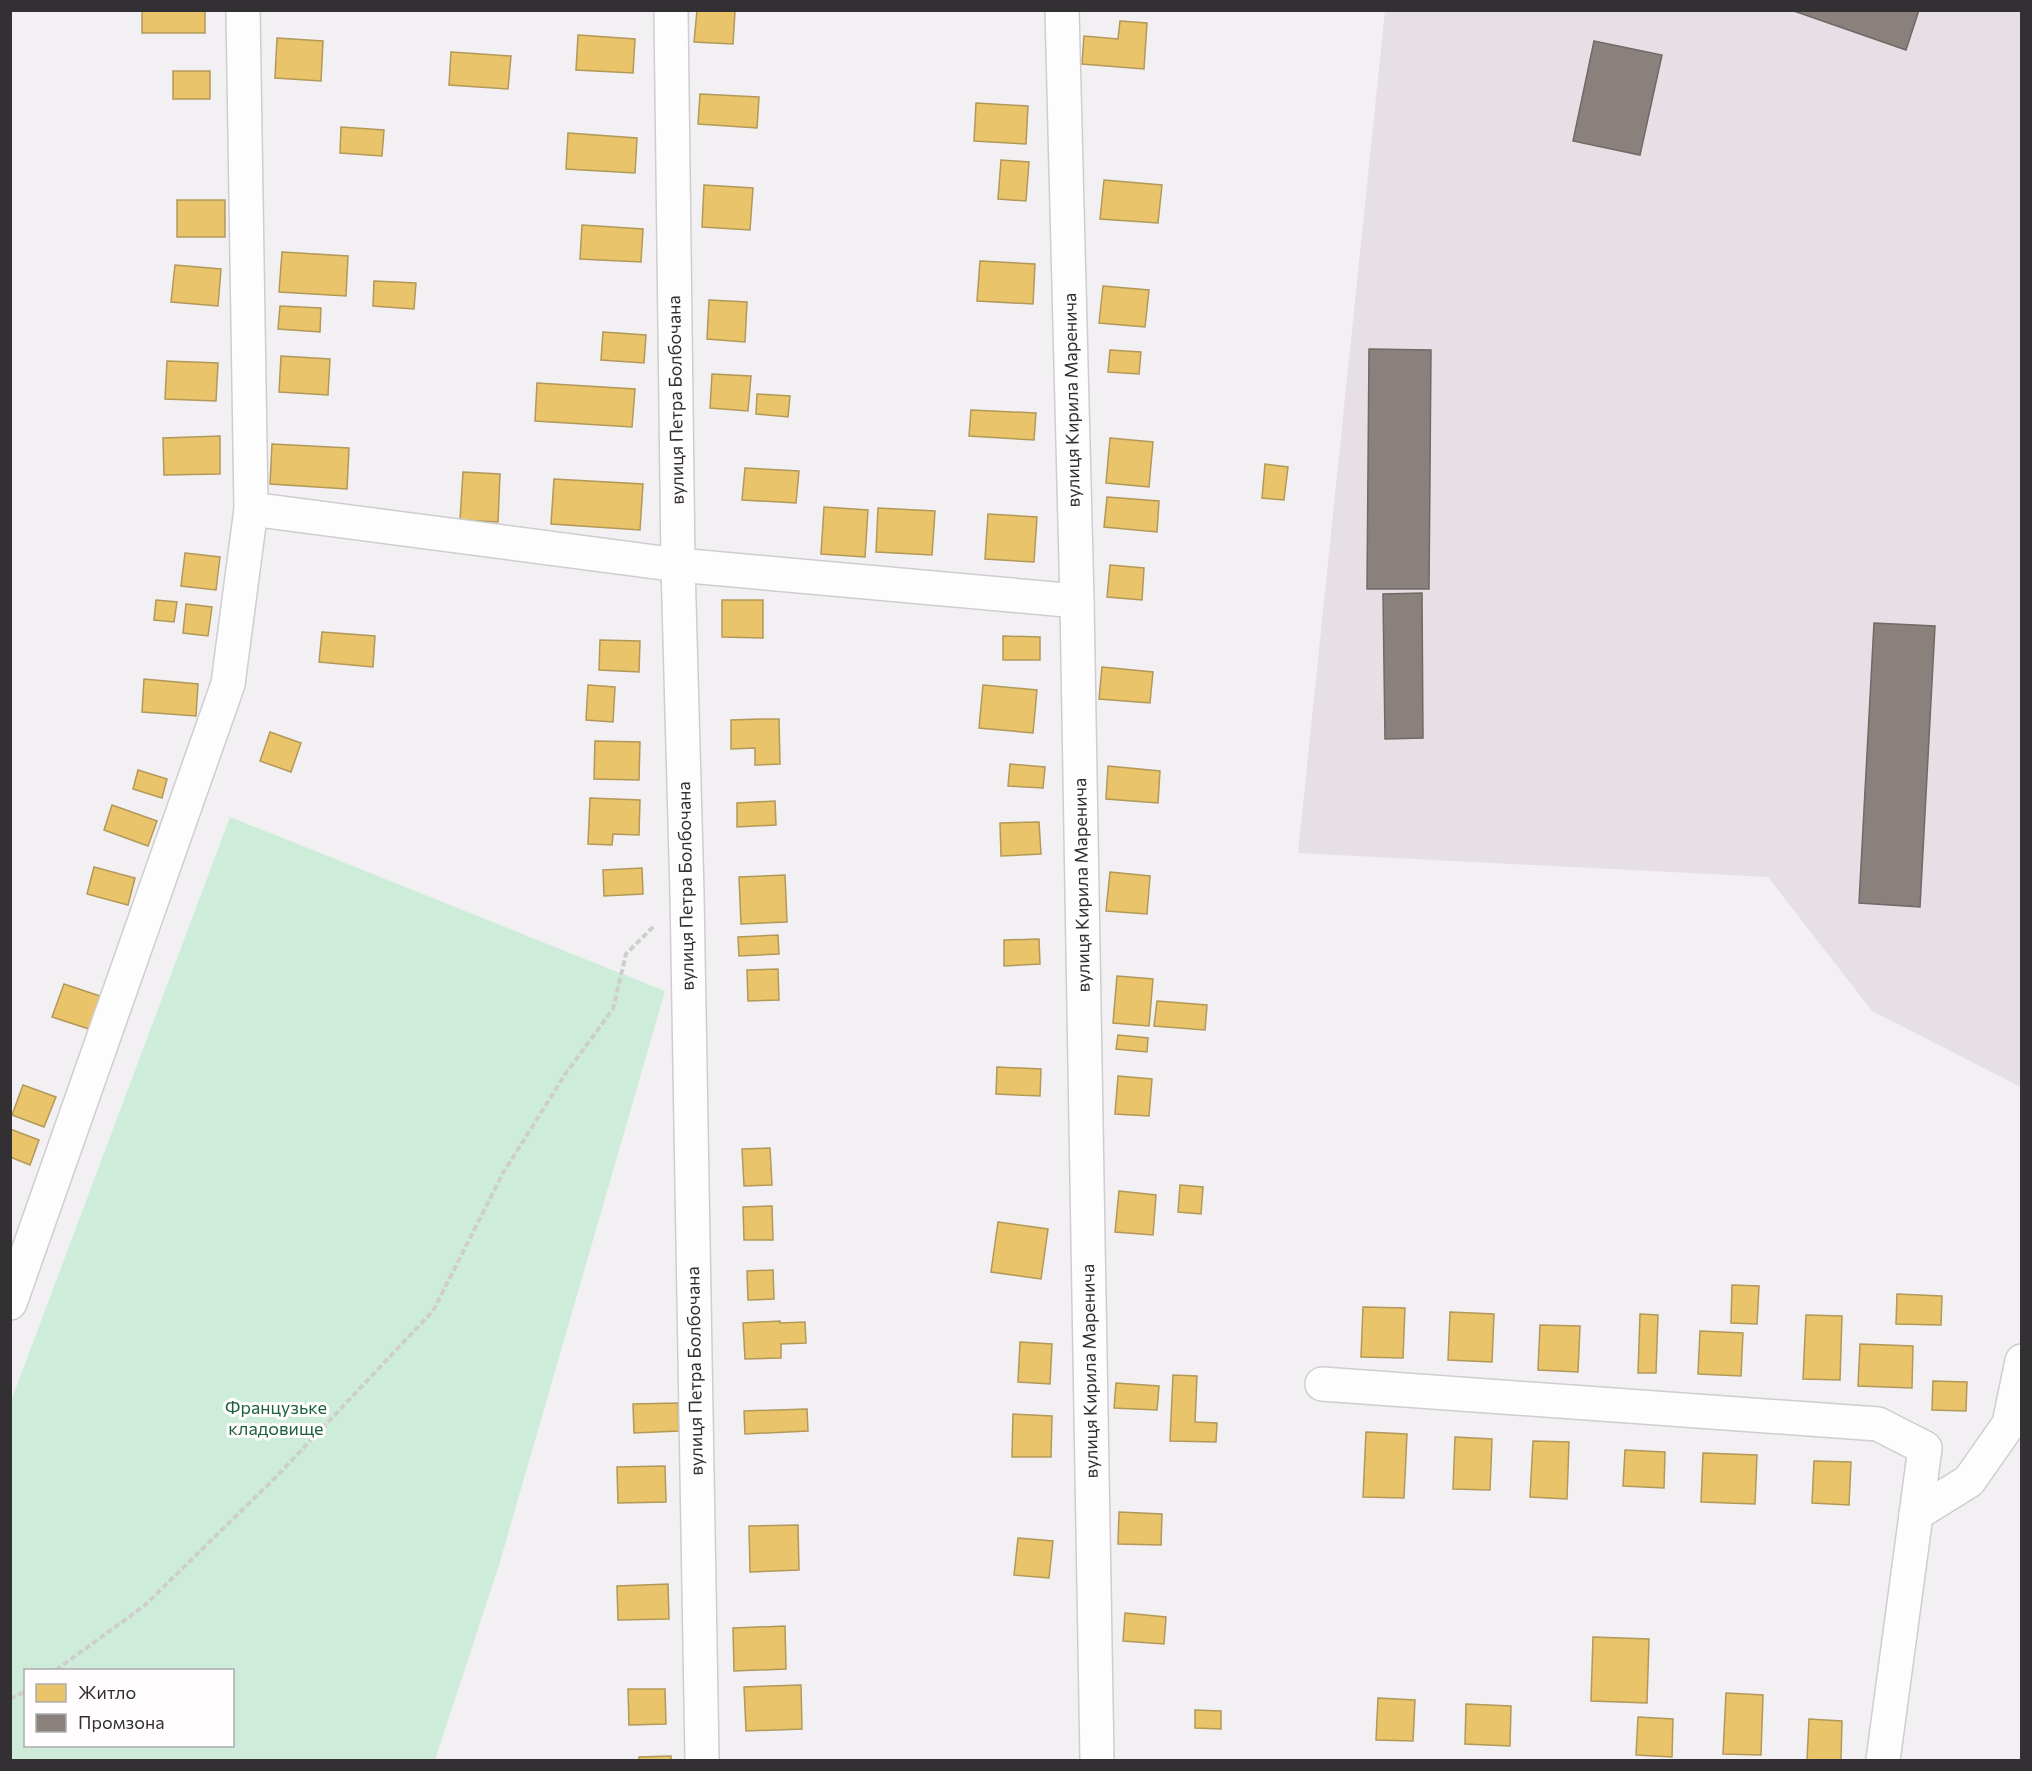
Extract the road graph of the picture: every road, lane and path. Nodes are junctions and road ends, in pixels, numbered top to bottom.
1 (243, 10) edge
2 (672, 10) edge
3 (1062, 10) edge
4 (250, 509) junction
5 (678, 565) junction
6 (1077, 601) junction
7 (687, 894) junction
8 (10, 1303) edge
9 (2022, 1361) edge
10 (1322, 1384) dead end
11 (1916, 1514) junction
12 (59, 1669) edge
13 (24, 1691) edge
14 (10, 1699) edge
15 (702, 1761) edge
16 (1097, 1761) edge
17 (1883, 1761) edge

1 - 4 street
2 - 5 street, вулиця Петра Болбочана
3 - 6 street, вулиця Кирила Маренича
4 - 5 street
4 - 8 street
5 - 6 street
5 - 7 street, вулиця Петра Болбочана
6 - 16 street, вулиця Кирила Маренича
7 - 12 path
7 - 15 street, вулиця Петра Болбочана
9 - 11 street
10 - 11 street
11 - 17 street
13 - 14 path

